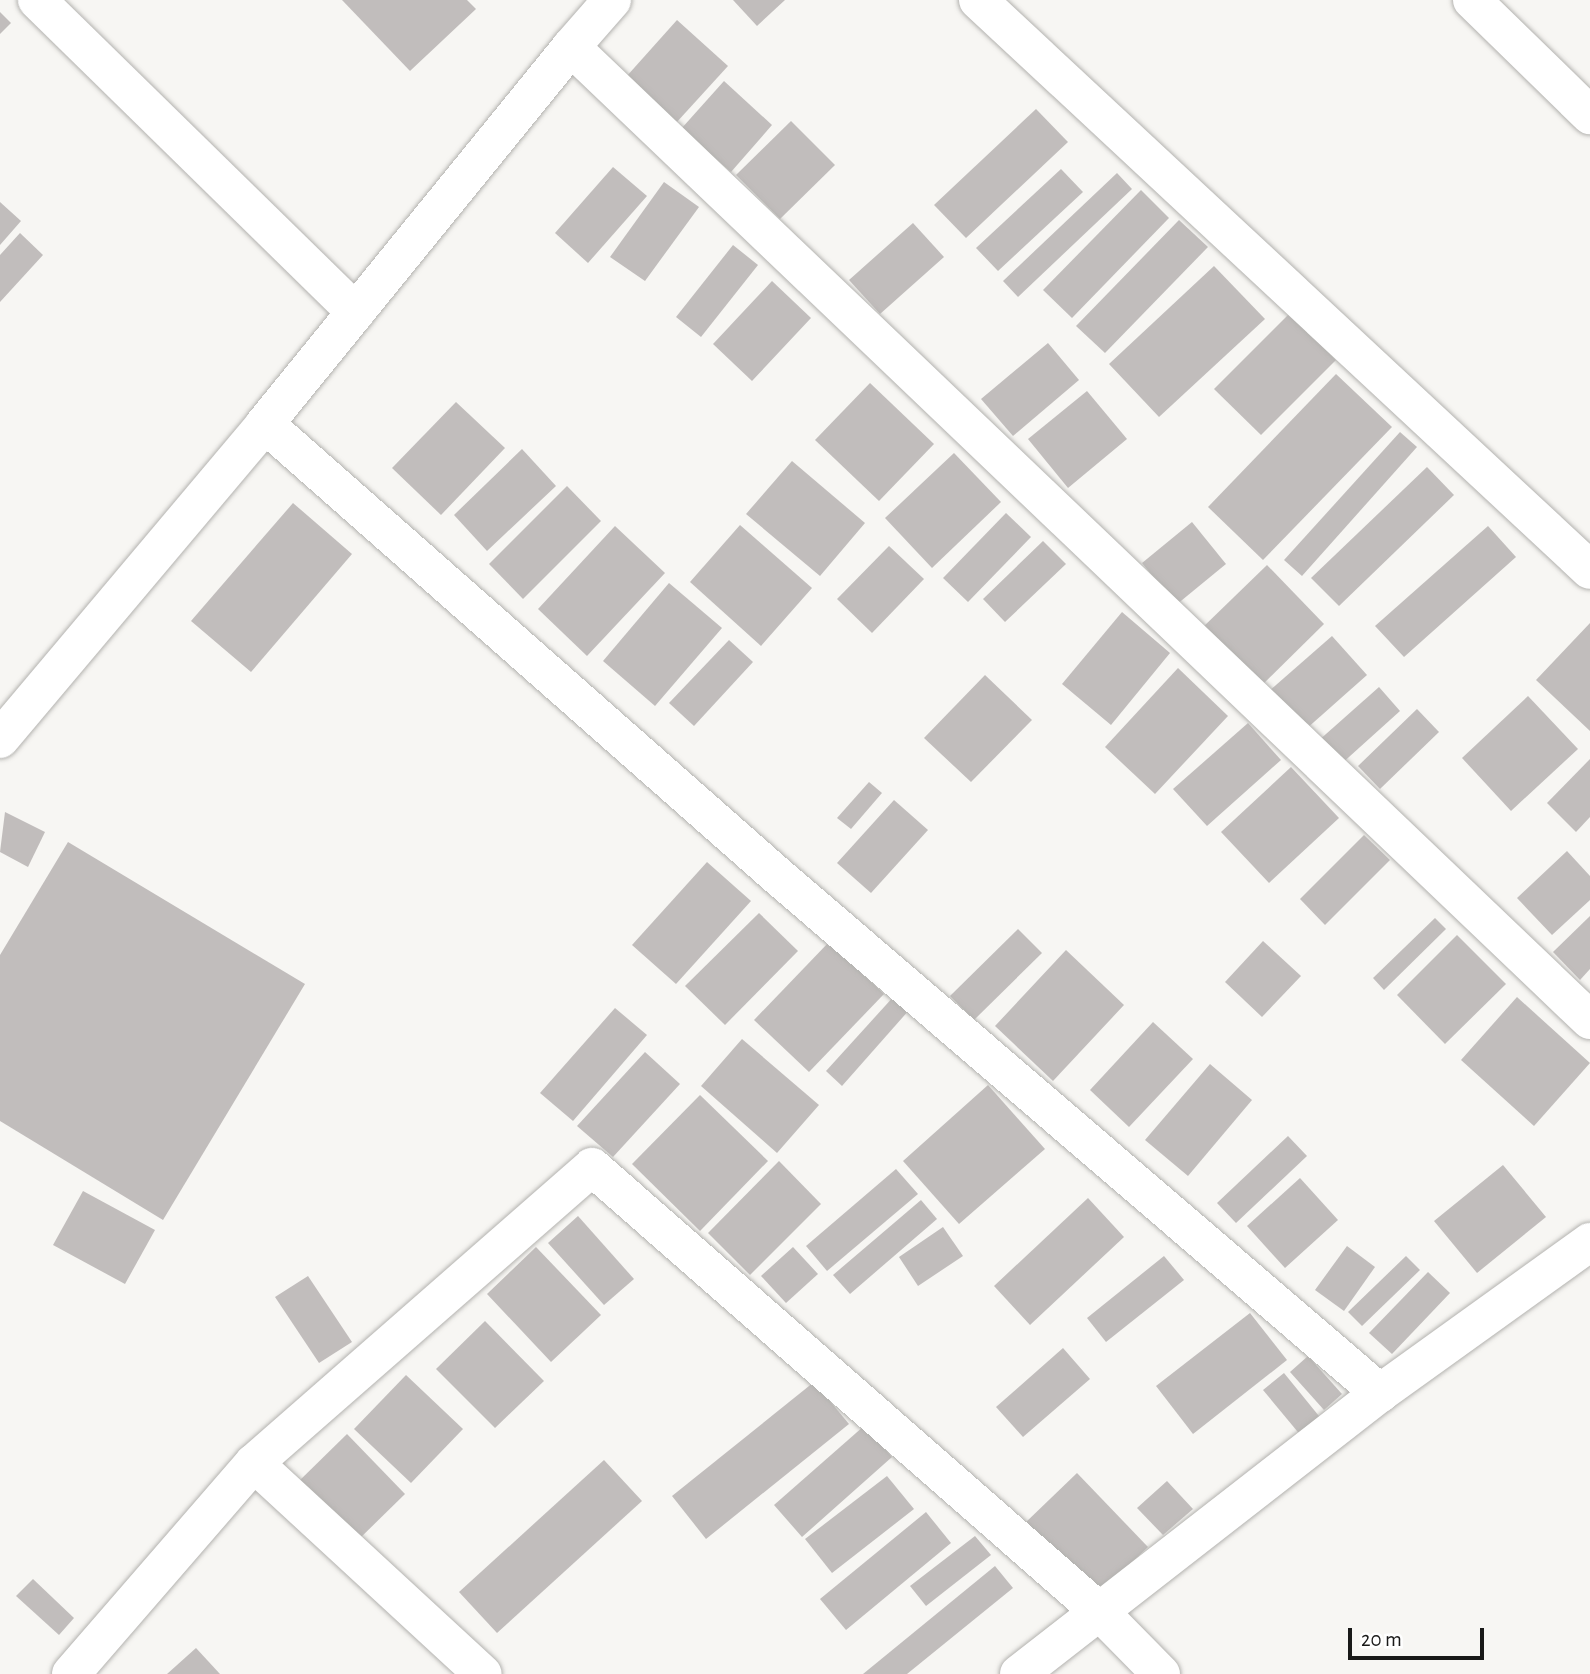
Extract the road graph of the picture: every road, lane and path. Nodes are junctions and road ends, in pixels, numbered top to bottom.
1 (37, 0) edge
2 (612, 0) edge
3 (978, 0) edge
4 (1472, 0) edge
5 (571, 47) junction
6 (1590, 114) edge
7 (356, 312) junction
8 (265, 424) junction
9 (1590, 570) edge
10 (0, 739) edge
11 (1590, 1020) edge
12 (1590, 1242) edge
13 (1380, 1393) junction
14 (254, 1463) junction
15 (1100, 1612) junction
16 (71, 1674) edge
17 (484, 1674) edge
18 (1019, 1674) edge
19 (1161, 1674) edge

1 - 7 street
2 - 5 street
3 - 9 street
4 - 6 street
5 - 7 street
5 - 11 street
7 - 8 street
8 - 10 street
8 - 13 street
12 - 13 street
13 - 15 street
14 - 15 street
14 - 16 street
14 - 17 street
15 - 18 street
15 - 19 street

